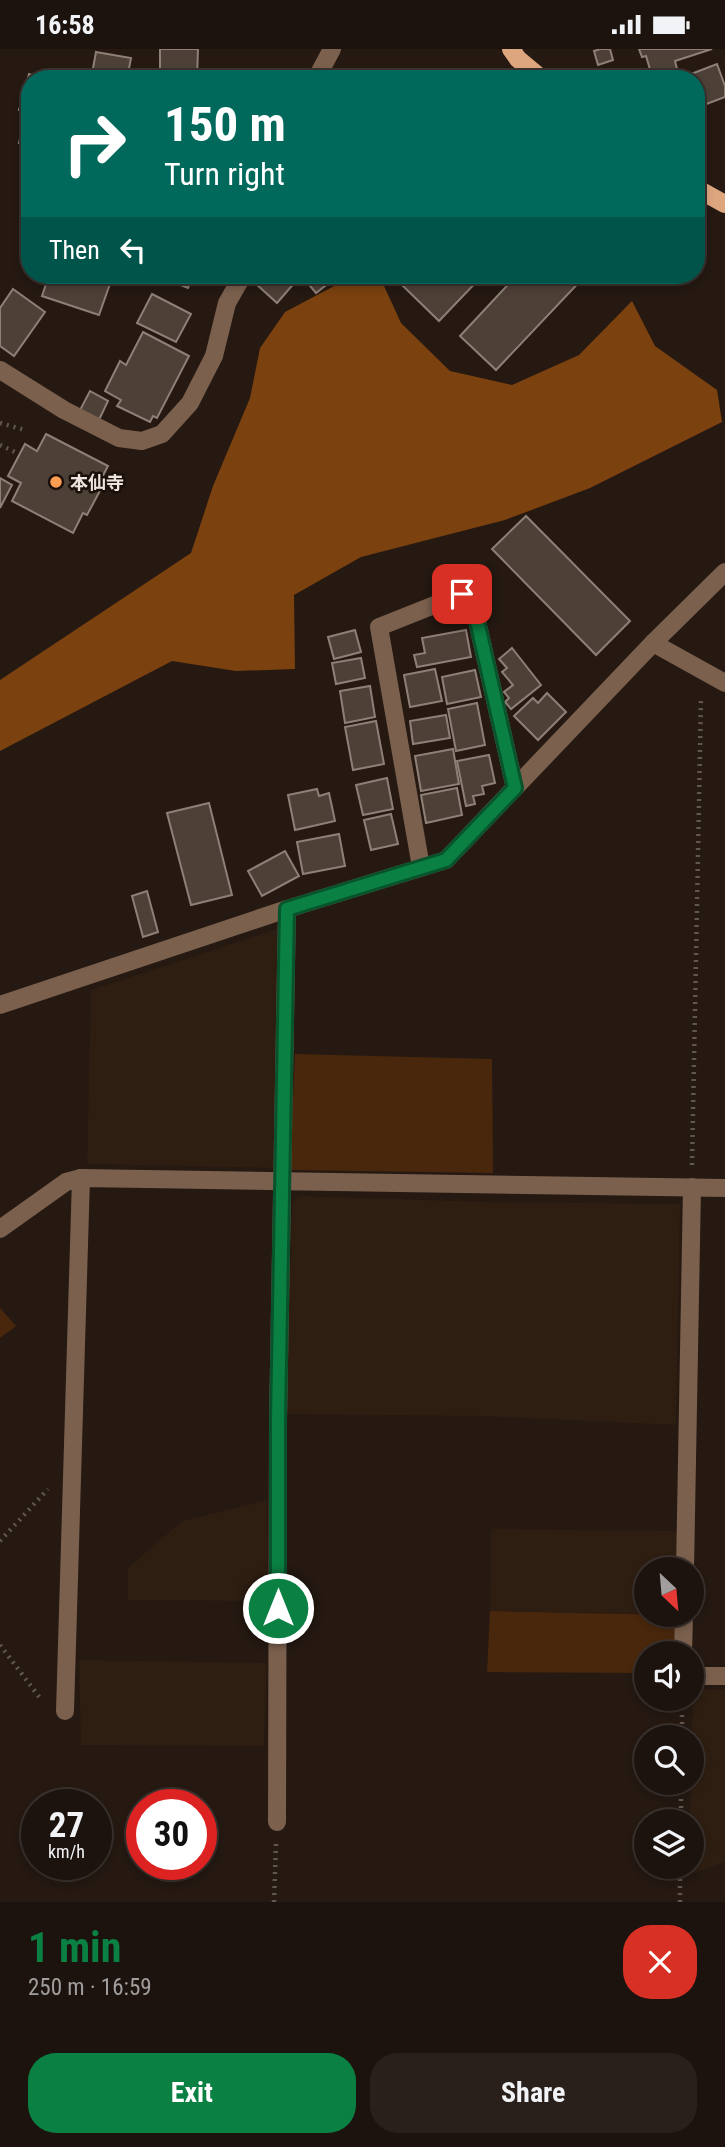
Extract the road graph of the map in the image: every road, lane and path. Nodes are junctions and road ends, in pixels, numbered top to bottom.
1 (332, 49) edge
2 (511, 49) edge
3 (321, 70) edge
4 (531, 70) edge
5 (705, 193) edge
6 (725, 204) edge
7 (238, 284) edge
8 (0, 370) edge
9 (0, 423) edge
10 (25, 430) dead end
11 (0, 445) edge
12 (15, 452) dead end
13 (725, 572) edge
14 (653, 643) junction
15 (702, 670) junction
16 (725, 683) edge
17 (515, 788) junction
18 (421, 867) junction
19 (287, 909) junction
20 (0, 1005) edge
21 (81, 1178) junction
22 (283, 1182) junction
23 (692, 1187) junction
24 (725, 1188) edge
25 (0, 1229) edge
26 (72, 1462) junction
27 (0, 1541) edge
28 (685, 1557) edge
29 (0, 1644) edge
30 (704, 1676) edge
31 (725, 1677) edge
32 (65, 1711) joint
33 (277, 1822) joint
34 (680, 1879) edge
35 (274, 1902) edge
36 (680, 1902) edge

1 - 3 street
2 - 4 main road
5 - 6 main road
7 - 8 street
9 - 10 path
11 - 12 path
13 - 14 street
14 - 15 street
14 - 17 street
15 - 16 street
15 - 23 path
17 - 18 street
17 - 18 street
18 - 19 street
19 - 20 street
19 - 22 street
21 - 22 street
21 - 25 street
21 - 26 street
22 - 23 street
22 - 33 street
23 - 24 street
23 - 28 street
26 - 27 path
26 - 32 street
29 - 32 path
30 - 31 street
33 - 35 path
34 - 36 path

